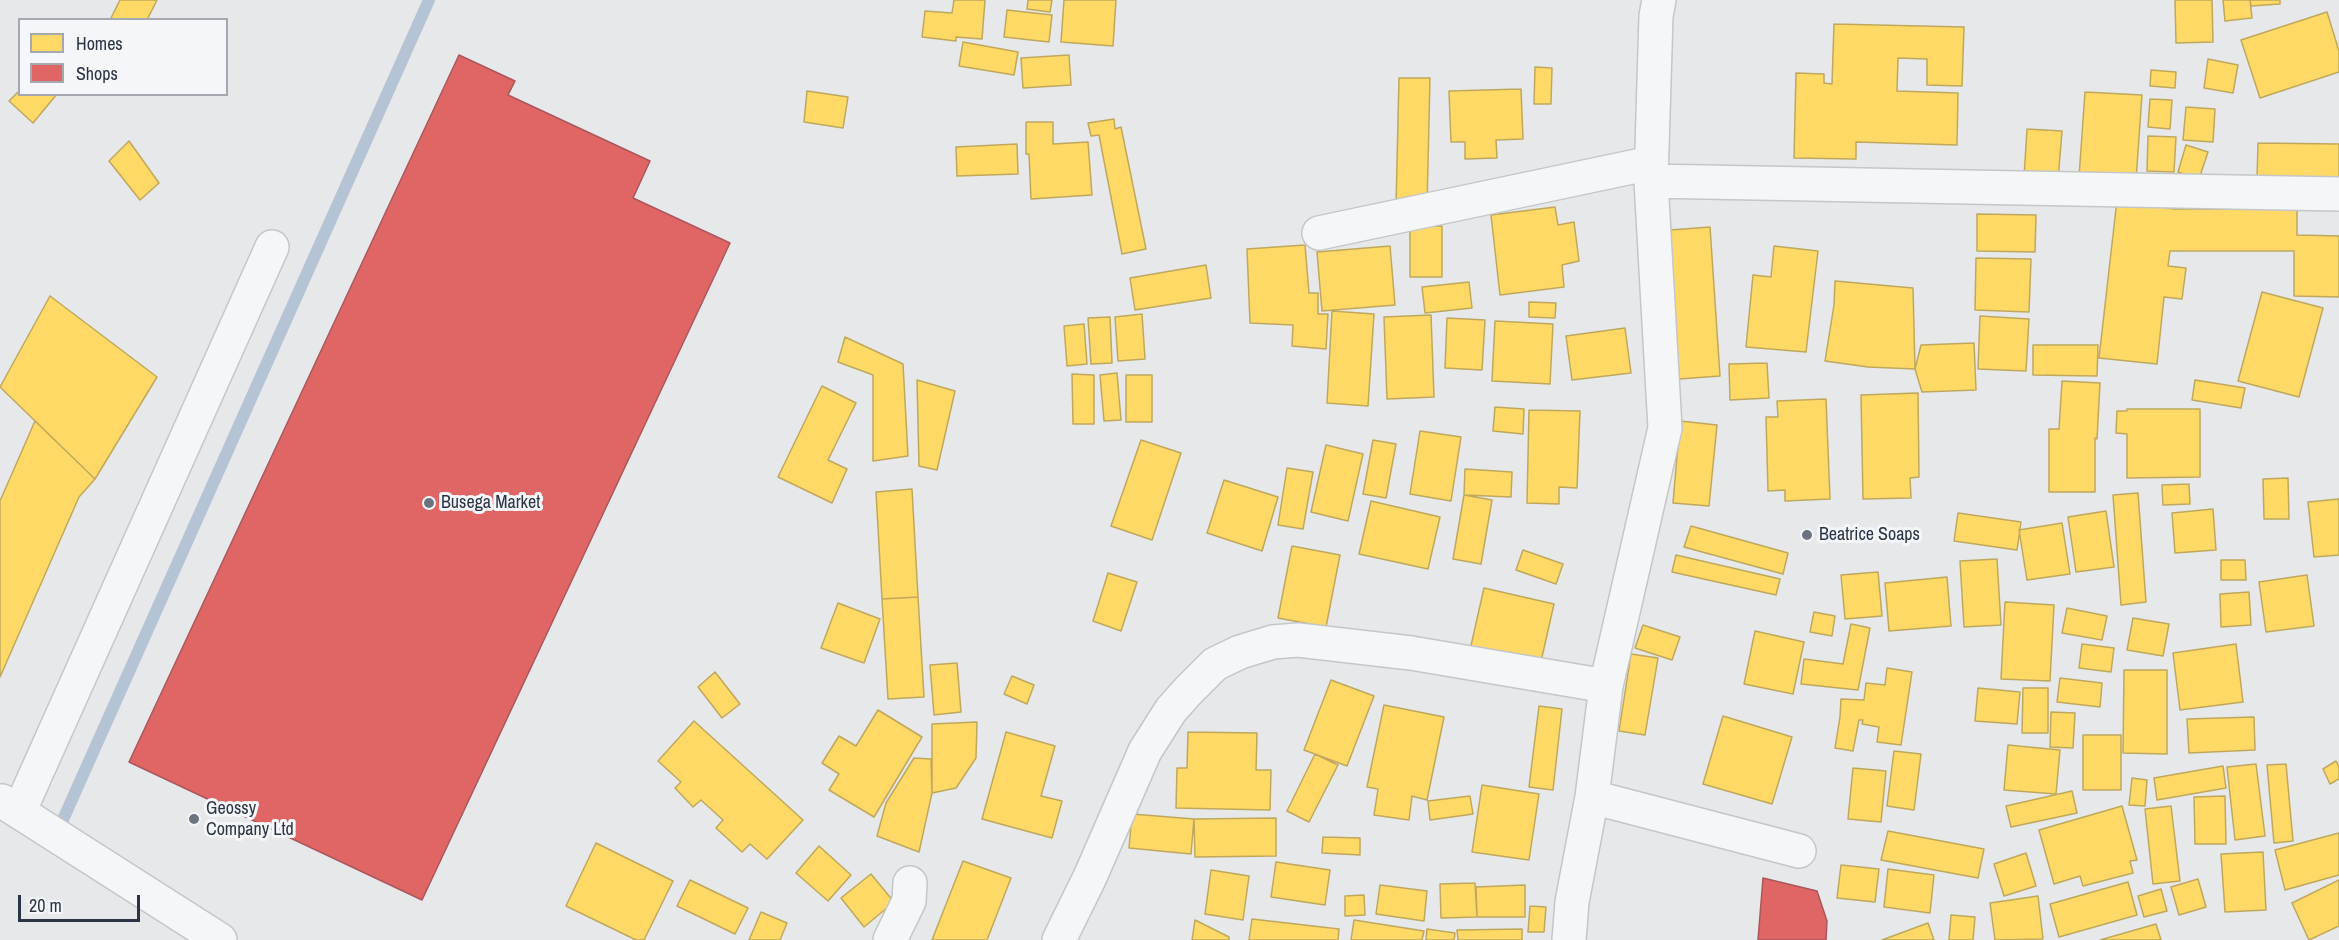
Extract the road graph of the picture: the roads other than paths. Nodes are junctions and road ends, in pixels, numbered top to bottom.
1 (1659, 0) edge
2 (1652, 172) junction
3 (2339, 194) edge
4 (1319, 233) dead end
5 (272, 247) dead end
6 (1606, 686) junction
7 (1592, 797) junction
8 (9, 806) edge
9 (1799, 851) dead end
10 (910, 883) dead end
11 (220, 940) edge
12 (890, 940) edge
13 (1059, 940) edge
14 (1569, 940) edge

1 - 2 street
2 - 3 street
2 - 4 street
2 - 6 street
5 - 8 street
6 - 7 street
6 - 13 street
7 - 9 street
7 - 14 street
8 - 11 street
10 - 12 street

